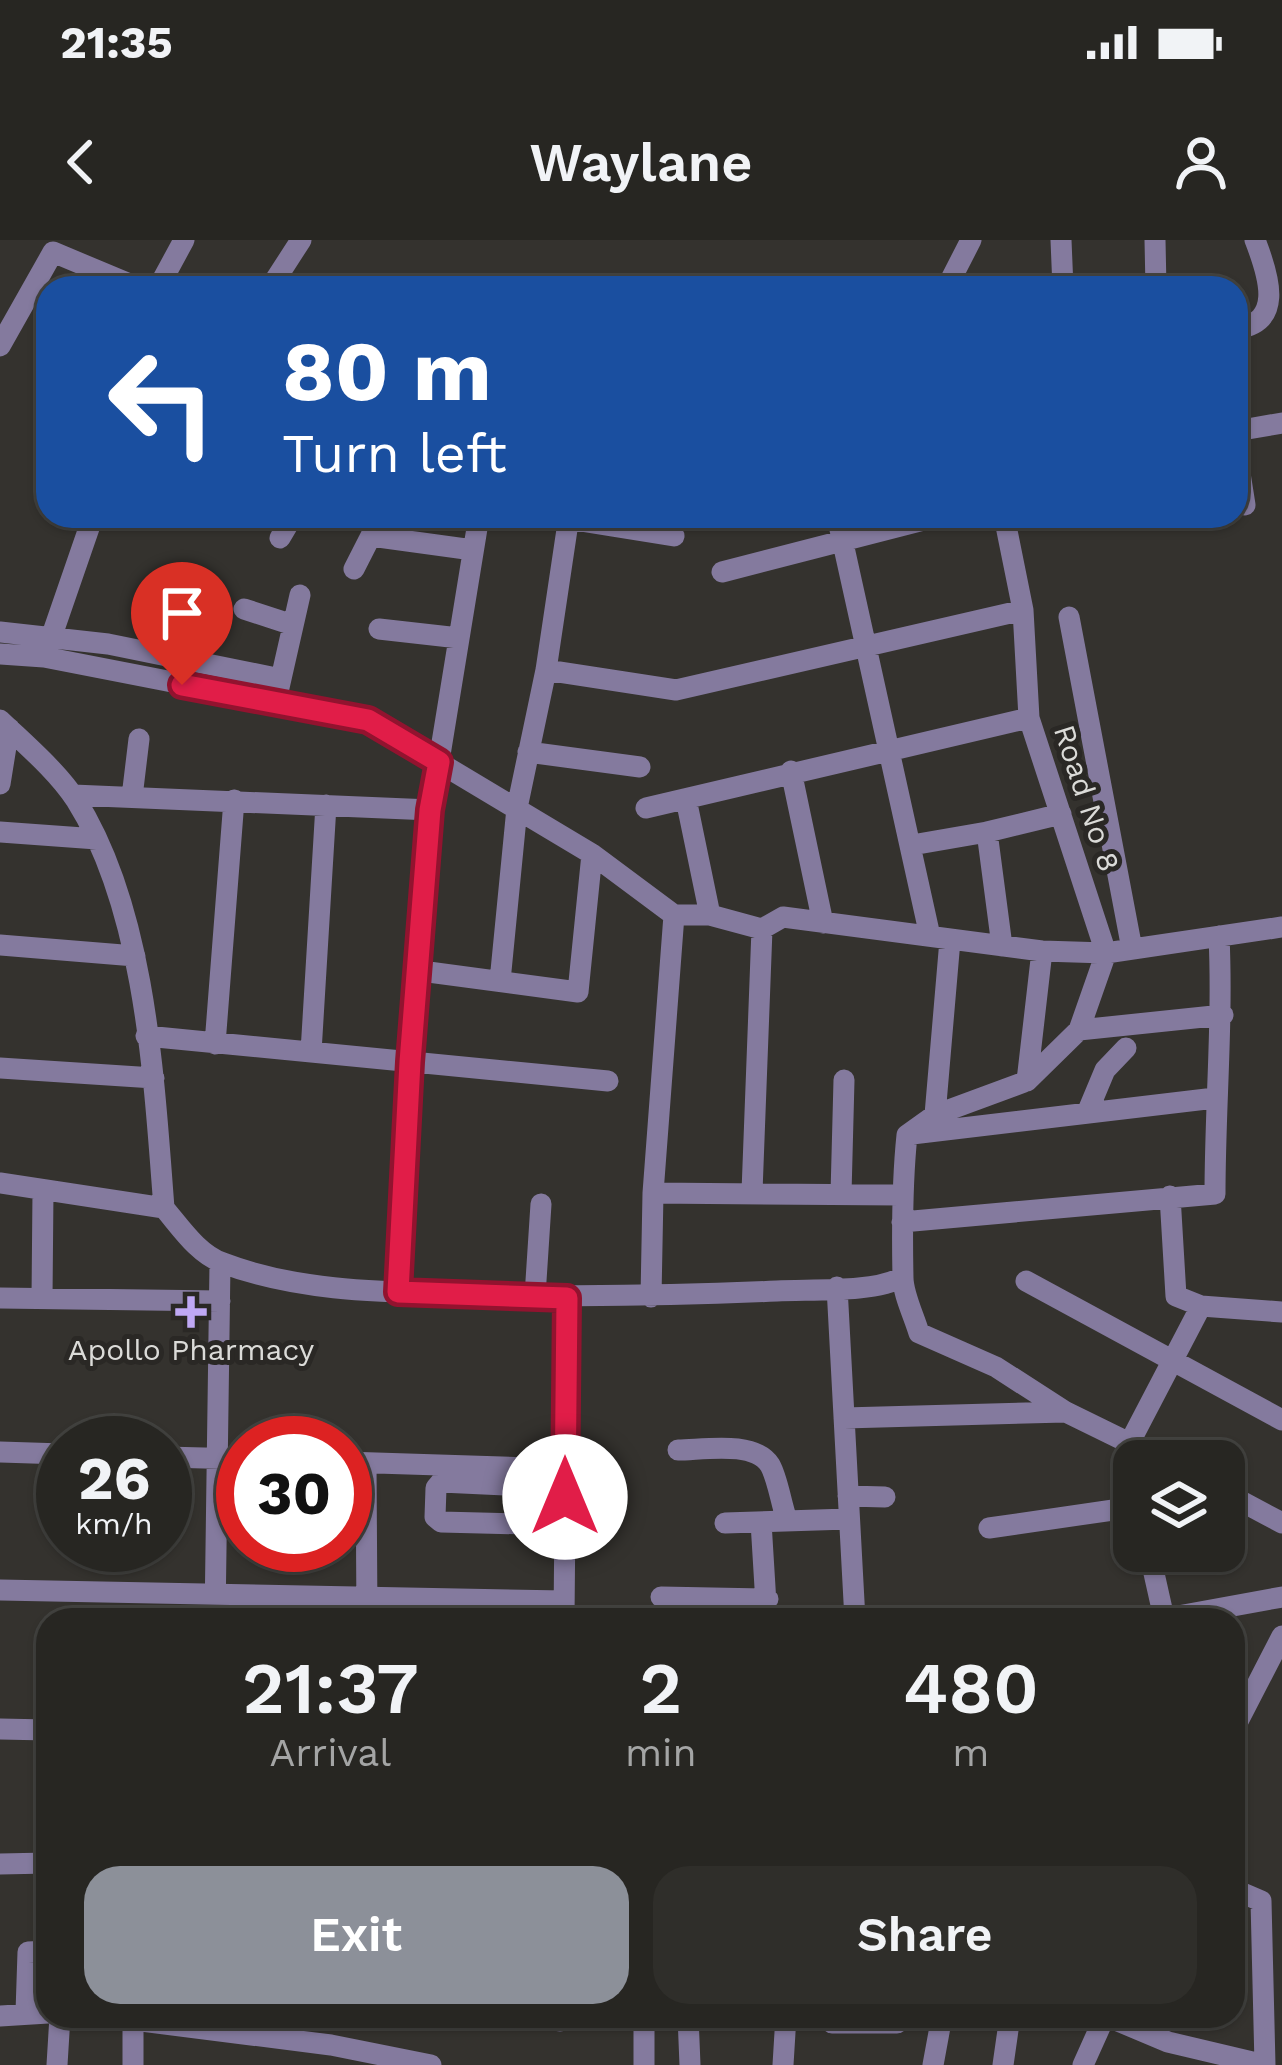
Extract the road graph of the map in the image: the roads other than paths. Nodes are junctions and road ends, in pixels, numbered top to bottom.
1 (184, 240) edge
2 (301, 240) edge
3 (970, 240) edge
4 (1061, 240) edge
5 (1155, 240) edge
6 (1255, 240) edge
7 (57, 246) edge
8 (40, 276) edge
9 (116, 276) edge
10 (164, 276) edge
11 (278, 276) edge
12 (950, 276) edge
13 (1062, 276) edge
14 (1156, 276) edge
15 (36, 283) edge
16 (1280, 298) edge
17 (1248, 326) edge
18 (0, 346) edge
19 (1282, 423) edge
20 (1248, 429) edge
21 (89, 528) dead end
22 (286, 528) edge
23 (375, 528) edge
24 (384, 528) edge
25 (477, 528) edge
26 (567, 528) edge
27 (627, 528) edge
28 (836, 528) edge
29 (839, 528) edge
30 (1006, 528) edge
31 (674, 536) dead end
32 (280, 538) dead end
33 (473, 550) junction
34 (354, 569) dead end
35 (722, 572) dead end
36 (300, 595) dead end
37 (244, 609) dead end
38 (1023, 610) junction
39 (1069, 616) dead end
40 (293, 625) junction
41 (379, 629) dead end
42 (0, 632) edge
43 (51, 638) junction
44 (459, 638) junction
45 (867, 644) junction
46 (0, 654) edge
47 (546, 670) junction
48 (281, 679) junction
49 (275, 704) junction
50 (1029, 718) junction
51 (4, 724) edge
52 (139, 740) dead end
53 (891, 748) junction
54 (528, 752) junction
55 (439, 762) junction
56 (640, 767) dead end
57 (791, 771) junction
58 (0, 784) edge
59 (73, 795) junction
60 (132, 797) junction
61 (686, 799) junction
62 (234, 800) junction
63 (326, 806) junction
64 (518, 808) junction
65 (646, 808) dead end
66 (430, 810) junction
67 (1061, 814) junction
68 (0, 832) edge
69 (987, 832) junction
70 (97, 839) junction
71 (912, 845) junction
72 (592, 854) junction
73 (674, 916) junction
74 (710, 916) junction
75 (823, 923) junction
76 (1282, 926) edge
77 (762, 929) junction
78 (1219, 936) junction
79 (940, 938) junction
80 (0, 945) edge
81 (1002, 946) junction
82 (1132, 949) junction
83 (1042, 951) junction
84 (1106, 953) junction
85 (135, 956) junction
86 (421, 971) junction
87 (500, 981) junction
88 (1223, 1015) junction
89 (1079, 1030) junction
90 (146, 1036) junction
91 (215, 1044) junction
92 (1126, 1048) dead end
93 (310, 1052) junction
94 (410, 1062) junction
95 (0, 1068) edge
96 (154, 1078) junction
97 (844, 1080) dead end
98 (608, 1081) dead end
99 (1027, 1081) junction
100 (1216, 1098) junction
101 (1088, 1113) junction
102 (935, 1114) junction
103 (907, 1135) junction
104 (0, 1183) edge
105 (43, 1191) junction
106 (752, 1192) junction
107 (653, 1193) junction
108 (841, 1194) junction
109 (901, 1195) junction
110 (1170, 1196) junction
111 (542, 1204) dead end
112 (164, 1208) junction
113 (902, 1222) junction
114 (220, 1263) junction
115 (902, 1276) junction
116 (1026, 1281) dead end
117 (837, 1287) junction
118 (398, 1292) junction
119 (535, 1297) junction
120 (652, 1297) junction
121 (0, 1298) edge
122 (567, 1298) junction
123 (42, 1299) junction
124 (220, 1301) junction
125 (1201, 1306) junction
126 (1282, 1312) edge
127 (1173, 1361) junction
128 (1066, 1412) junction
129 (219, 1416) edge
130 (844, 1418) junction
131 (1282, 1420) edge
132 (1126, 1440) edge
133 (1131, 1440) edge
134 (678, 1450) dead end
135 (0, 1452) edge
136 (36, 1453) edge
137 (372, 1462) edge
138 (566, 1468) junction
139 (885, 1497) dead end
140 (1245, 1503) edge
141 (848, 1507) junction
142 (1113, 1510) edge
143 (216, 1519) edge
144 (787, 1520) junction
145 (724, 1522) dead end
146 (761, 1522) junction
147 (1282, 1523) edge
148 (558, 1525) junction
149 (989, 1528) dead end
150 (363, 1572) edge
151 (1152, 1572) edge
152 (0, 1590) edge
153 (215, 1594) junction
154 (661, 1597) dead end
155 (1282, 1597) edge
156 (215, 1608) edge
157 (356, 1608) edge
158 (366, 1608) edge
159 (564, 1608) edge
160 (758, 1608) edge
161 (767, 1608) edge
162 (854, 1608) edge
163 (1158, 1608) edge
164 (1221, 1608) edge
165 (1282, 1636) edge
166 (1245, 1695) edge
167 (0, 1729) edge
168 (36, 1730) edge
169 (36, 1863) edge
170 (0, 1864) edge
171 (1245, 1894) edge
172 (36, 1952) edge
173 (36, 2005) edge
174 (36, 2012) edge
175 (0, 2016) edge
176 (59, 2028) edge
177 (133, 2028) edge
178 (206, 2028) edge
179 (644, 2028) edge
180 (688, 2028) edge
181 (785, 2028) edge
182 (940, 2028) edge
183 (1008, 2028) edge
184 (1100, 2028) edge
185 (1135, 2028) edge
186 (57, 2065) edge
187 (133, 2065) edge
188 (431, 2065) edge
189 (644, 2065) edge
190 (690, 2065) edge
191 (783, 2065) edge
192 (933, 2065) edge
193 (1003, 2065) edge
194 (1082, 2065) edge
195 (1265, 2065) edge

1 - 10 street
2 - 11 street
3 - 12 street
4 - 13 street
5 - 14 street
6 - 16 street
7 - 8 street
7 - 9 street
15 - 18 street
16 - 17 street
19 - 20 street
21 - 43 street
22 - 32 street
23 - 34 street
24 - 33 street
25 - 33 street
26 - 47 street
27 - 31 street
28 - 35 street
29 - 45 street
30 - 38 street, Road No 8
33 - 44 street
36 - 40 street
37 - 40 street
38 - 45 street
38 - 50 street, Road No 8
39 - 82 street
40 - 48 street
41 - 44 street
42 - 43 street
43 - 48 street
44 - 55 street
45 - 47 street
45 - 53 street
46 - 49 street
47 - 54 street
48 - 49 street
49 - 55 street
50 - 53 street
50 - 67 street, Road No 8
51 - 58 street
51 - 59 street
52 - 60 street
53 - 57 street
53 - 71 street
54 - 56 street
54 - 64 street
55 - 64 street
55 - 66 street
57 - 61 street
57 - 75 street
59 - 60 street
59 - 70 street
60 - 62 street
61 - 65 street
61 - 74 street
62 - 63 street
62 - 91 street
63 - 66 street
63 - 93 street
64 - 72 street
64 - 87 street
66 - 86 street
67 - 69 street
67 - 84 street, Road No 8
68 - 70 street
69 - 71 street
69 - 81 street
70 - 85 street
71 - 79 street
72 - 73 street
72 - 87 street
73 - 74 street
73 - 107 street
74 - 77 street
75 - 77 street
75 - 79 street
76 - 78 street
77 - 106 street
78 - 82 street
78 - 88 street
79 - 81 street
79 - 102 street
80 - 85 street
81 - 83 street
82 - 84 street
83 - 84 street
83 - 99 street
84 - 89 street
85 - 90 street
86 - 87 street
86 - 94 street
88 - 89 street
88 - 100 street
89 - 99 street
90 - 91 street
90 - 96 street
91 - 93 street
92 - 101 street
93 - 94 street
94 - 98 street
94 - 118 street
95 - 96 street
96 - 112 street
97 - 108 street
99 - 102 street
100 - 101 street
100 - 110 street
101 - 103 street
102 - 103 street
103 - 109 street
104 - 105 street
105 - 112 street
105 - 123 street
106 - 107 street
106 - 108 street
107 - 120 street
108 - 109 street
109 - 113 street
110 - 113 street
110 - 125 street
111 - 119 street
112 - 114 street
113 - 115 street
114 - 118 street
114 - 124 street
115 - 117 street
115 - 128 street
116 - 127 street
117 - 120 street
117 - 130 street
118 - 119 street
119 - 122 street
120 - 122 street
121 - 123 street
122 - 138 street
123 - 124 street
124 - 129 street
125 - 126 street
125 - 127 street
127 - 131 street
127 - 133 street
128 - 130 street
128 - 132 street
130 - 141 street
134 - 144 street
135 - 136 street
137 - 138 street
138 - 148 street
139 - 141 street
140 - 147 street
141 - 144 street
141 - 162 street
142 - 149 street
143 - 153 street
144 - 146 street
145 - 146 street
146 - 161 street
148 - 148 street
148 - 159 street
150 - 158 street
151 - 163 street
152 - 153 street
153 - 156 street
153 - 157 street
154 - 160 street
155 - 164 street
165 - 166 street
167 - 168 street
169 - 170 street
171 - 195 street
172 - 173 street
174 - 175 street
176 - 186 street
177 - 187 street
178 - 188 street
179 - 189 street
180 - 190 street
181 - 191 street
182 - 192 street
183 - 193 street
184 - 194 street
185 - 195 street

